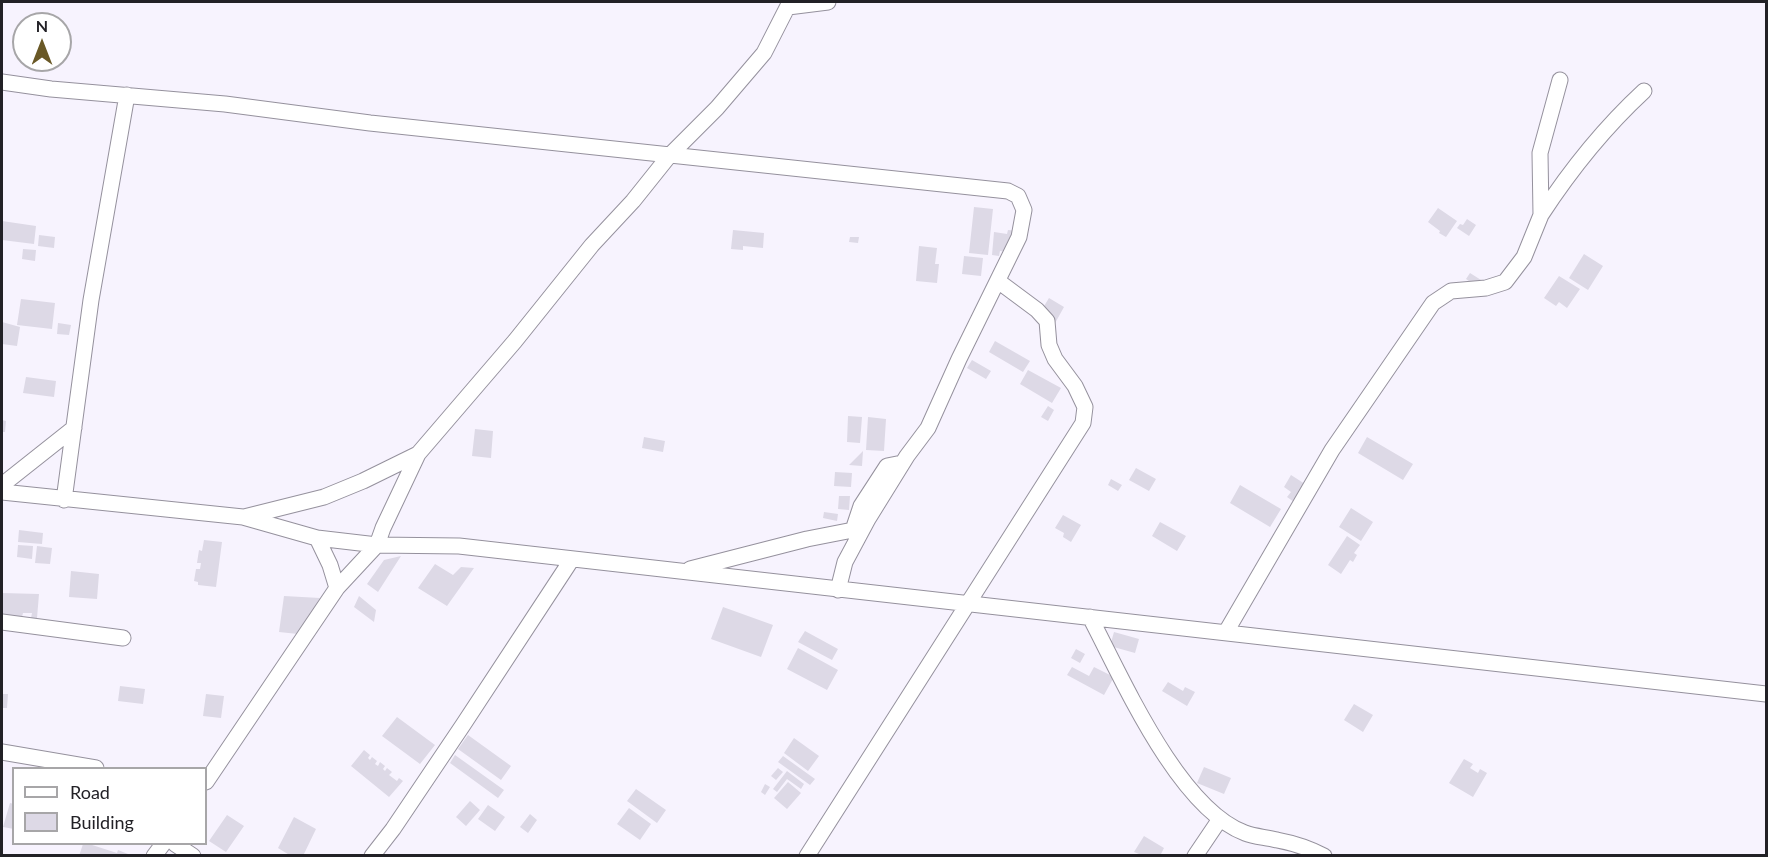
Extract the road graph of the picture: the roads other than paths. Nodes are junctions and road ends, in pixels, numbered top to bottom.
1 (828, 2) edge
2 (789, 4) edge
3 (1560, 80) dead end
4 (2, 82) edge
5 (1644, 91) dead end
6 (127, 95) junction
7 (669, 156) junction
8 (1542, 214) junction
9 (998, 281) junction
10 (74, 428) junction
11 (418, 454) junction
12 (902, 463) junction
13 (2, 485) edge
14 (2, 492) edge
15 (64, 500) junction
16 (243, 517) junction
17 (317, 538) junction
18 (377, 545) junction
19 (572, 559) junction
20 (681, 572) junction
21 (337, 588) junction
22 (838, 590) junction
23 (969, 604) junction
24 (1090, 617) junction
25 (2, 622) edge
26 (1226, 632) junction
27 (123, 638) dead end
28 (1767, 694) edge
29 (2, 752) edge
30 (90, 767) edge
31 (207, 781) edge
32 (1220, 819) junction
33 (178, 845) edge
34 (194, 855) edge
35 (372, 855) edge
36 (807, 855) edge
37 (1195, 855) edge
38 (1324, 855) edge

1 - 2 street
2 - 7 street
3 - 8 street
4 - 6 street
5 - 8 street
6 - 7 street
6 - 10 street
7 - 9 street
7 - 11 street
8 - 26 street
9 - 12 street
9 - 23 street
10 - 13 street
10 - 15 street
11 - 16 street
11 - 18 street
12 - 20 street
12 - 22 street
14 - 15 street
15 - 16 street
16 - 17 street
17 - 18 street
17 - 21 street
18 - 19 street
18 - 21 street
19 - 20 street
19 - 35 street
20 - 22 street
21 - 31 street
22 - 23 street
23 - 24 street
23 - 36 street
24 - 26 street
24 - 32 street
25 - 27 street
26 - 28 street
29 - 30 street
32 - 37 street
32 - 38 street
33 - 34 street

